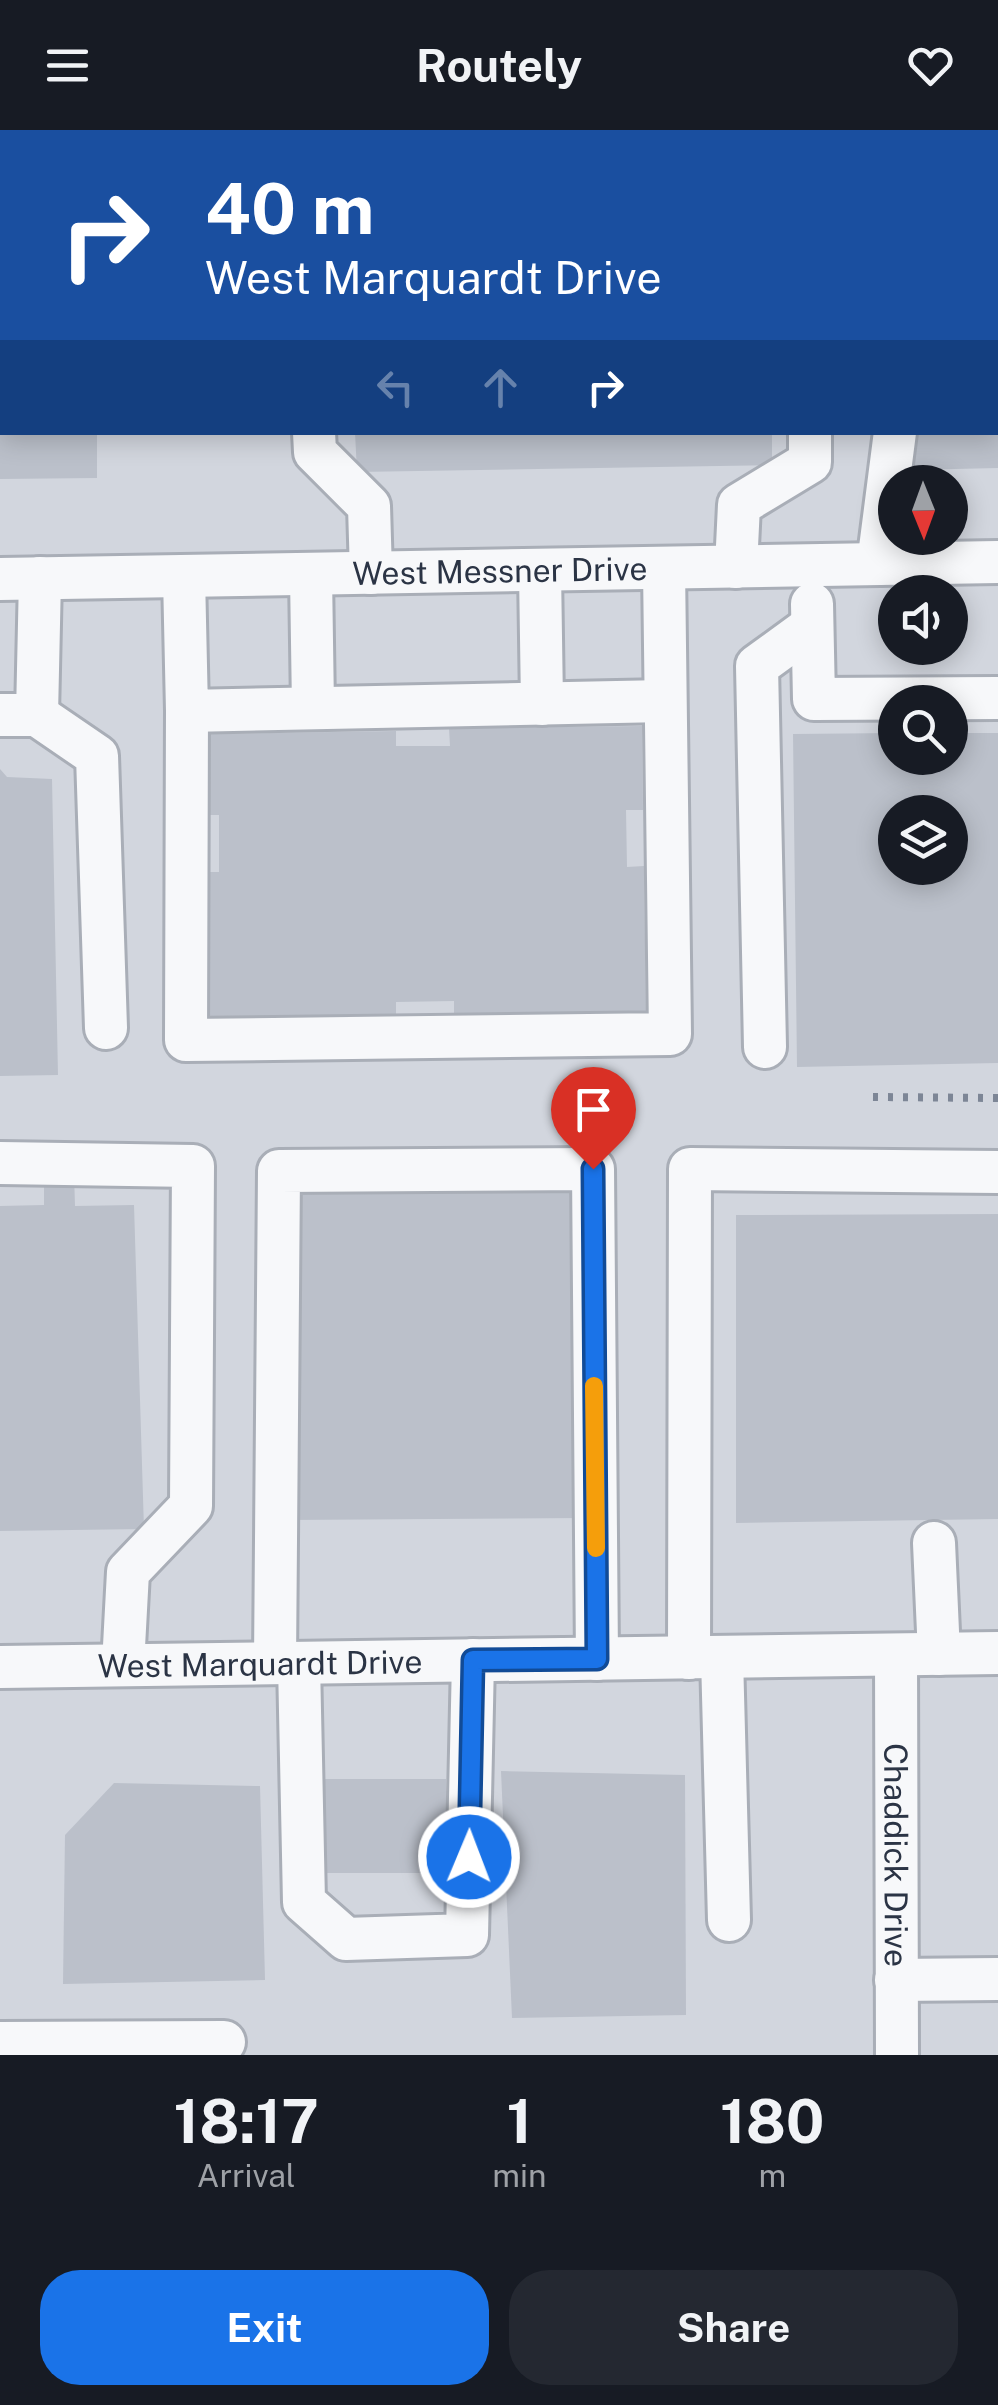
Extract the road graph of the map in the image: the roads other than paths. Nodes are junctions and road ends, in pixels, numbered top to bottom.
1 (314, 435) edge
2 (810, 435) edge
3 (895, 435) edge
4 (998, 562) edge
5 (878, 564) junction
6 (810, 565) junction
7 (736, 566) junction
8 (664, 568) junction
9 (540, 570) junction
10 (311, 574) junction
11 (372, 574) junction
12 (184, 576) junction
13 (20, 578) edge
14 (812, 626) junction
15 (998, 698) edge
16 (666, 701) junction
17 (542, 704) junction
18 (313, 708) junction
19 (187, 711) junction
20 (18, 715) edge
21 (106, 1028) dead end
22 (765, 1047) dead end
23 (0, 1163) edge
24 (998, 1172) edge
25 (934, 1543) dead end
26 (998, 1653) edge
27 (939, 1654) junction
28 (896, 1655) junction
29 (706, 1657) junction
30 (597, 1659) junction
31 (473, 1660) junction
32 (287, 1663) junction
33 (123, 1665) junction
34 (0, 1667) edge
35 (728, 1920) dead end
36 (998, 1979) edge
37 (896, 1980) junction
38 (224, 2042) dead end
39 (0, 2043) edge
40 (896, 2055) edge

1 - 11 street
2 - 7 street
3 - 5 street
4 - 5 street, West Messner Drive
5 - 6 street, West Messner Drive
6 - 7 street, West Messner Drive
6 - 14 street
7 - 8 street, West Messner Drive
8 - 9 street, West Messner Drive
8 - 16 street
9 - 11 street, West Messner Drive
9 - 17 street
10 - 11 street, West Messner Drive
10 - 12 street, West Messner Drive
10 - 18 street
12 - 13 street, West Messner Drive
12 - 19 street
13 - 20 street
14 - 15 street
14 - 22 street
16 - 17 street
16 - 19 street
17 - 18 street
18 - 19 street
20 - 21 street
23 - 33 street
24 - 29 street
25 - 27 street
26 - 27 street, West Marquardt Drive
27 - 28 street, West Marquardt Drive
28 - 29 street, West Marquardt Drive
28 - 37 street, Chaddick Drive
29 - 30 street, West Marquardt Drive
29 - 35 street
30 - 31 street, West Marquardt Drive
30 - 32 street
31 - 32 street, West Marquardt Drive
31 - 32 street
32 - 33 street, West Marquardt Drive
33 - 34 street, West Marquardt Drive
36 - 37 street
37 - 40 street, Chaddick Drive
38 - 39 street

